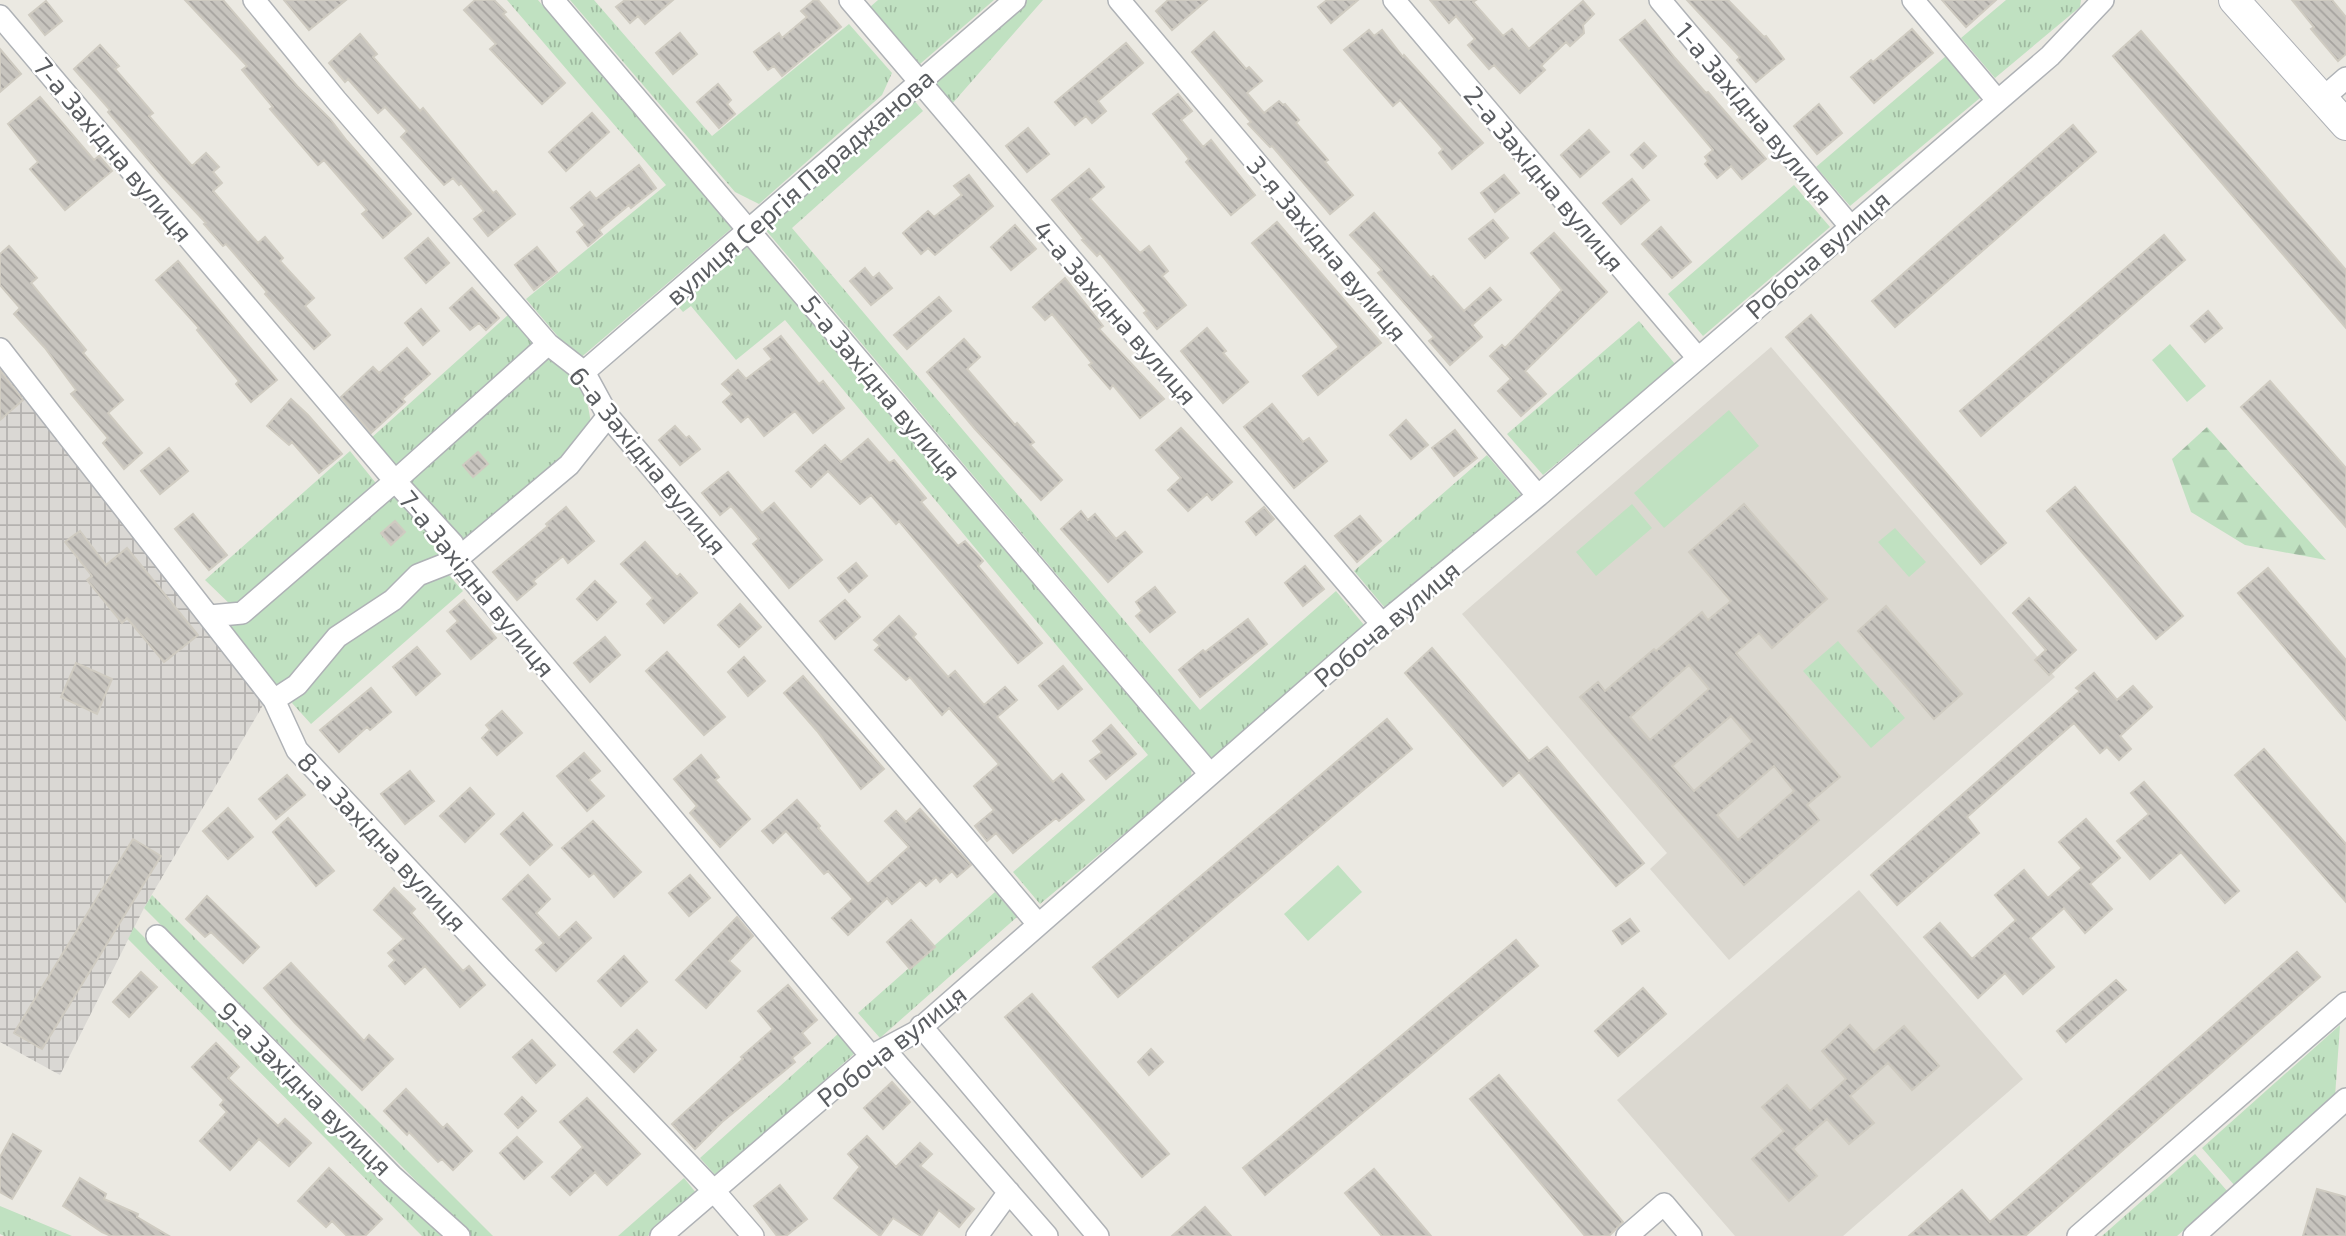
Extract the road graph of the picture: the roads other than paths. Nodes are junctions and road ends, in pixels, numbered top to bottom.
1 (254, 0) edge
2 (552, 0) edge
3 (850, 0) edge
4 (1015, 0) edge
5 (1119, 0) edge
6 (1394, 0) edge
7 (1660, 0) edge
8 (1913, 0) edge
9 (2103, 0) edge
10 (2234, 0) edge
11 (0, 16) edge
12 (2346, 78) edge
13 (920, 83) junction
14 (2323, 98) junction
15 (1997, 100) junction
16 (2346, 125) edge
17 (1850, 226) junction
18 (748, 229) junction
19 (548, 344) junction
20 (0, 349) edge
21 (1697, 357) junction
22 (584, 372) junction
23 (608, 416) junction
24 (395, 481) junction
25 (1538, 496) junction
26 (456, 560) junction
27 (210, 616) junction
28 (1382, 624) junction
29 (274, 700) junction
30 (1210, 774) junction
31 (1038, 924) junction
32 (157, 936) dead end
33 (2346, 1003) edge
34 (921, 1026) junction
35 (877, 1053) junction
36 (2346, 1099) edge
37 (714, 1191) junction
38 (1009, 1192) junction
39 (459, 1236) edge
40 (662, 1236) edge
41 (753, 1236) edge
42 (977, 1236) edge
43 (1047, 1236) edge
44 (1098, 1236) edge
45 (1627, 1236) edge
46 (1691, 1236) edge
47 (2078, 1236) edge
48 (2194, 1236) edge

1 - 19 street, 6-а Західна вулиця
2 - 18 street, 5-а Західна вулиця
3 - 13 street, 4-а Західна вулиця
4 - 13 street, вулиця Сергія Параджанова
5 - 25 street, 3-я Західна вулиця
6 - 21 street, 2-а Західна вулиця
7 - 17 street, 1-а Західна вулиця
8 - 15 street
9 - 15 street, Робоча вулиця
10 - 14 street
11 - 24 street, 7-а Західна вулиця
12 - 14 street
13 - 18 street, вулиця Сергія Параджанова
13 - 28 street, 4-а Західна вулиця
14 - 16 street
15 - 17 street, Робоча вулиця
17 - 21 street, Робоча вулиця
18 - 22 street, вулиця Сергія Параджанова
18 - 30 street, 5-а Західна вулиця
19 - 22 street, 6-а Західна вулиця
19 - 24 street
20 - 27 street, 8-а Західна вулиця
21 - 25 street, Робоча вулиця
22 - 23 street, 6-а Західна вулиця
23 - 26 street
23 - 31 street, 6-а Західна вулиця
24 - 26 street, 7-а Західна вулиця
24 - 27 street
25 - 28 street, Робоча вулиця
26 - 29 street
26 - 35 street, 7-а Західна вулиця
27 - 29 street, 8-а Західна вулиця
28 - 30 street, Робоча вулиця
29 - 37 street, 8-а Західна вулиця
30 - 31 street, Робоча вулиця
31 - 34 street, Робоча вулиця
32 - 39 street, 9-а Західна вулиця
33 - 47 street
34 - 35 street, Робоча вулиця
34 - 44 street
35 - 37 street, Робоча вулиця
35 - 38 street, 7-а Західна вулиця
36 - 48 street
37 - 40 street, Робоча вулиця
37 - 41 street, 8-а Західна вулиця
38 - 42 street
38 - 43 street, 7-а Західна вулиця
45 - 46 street

